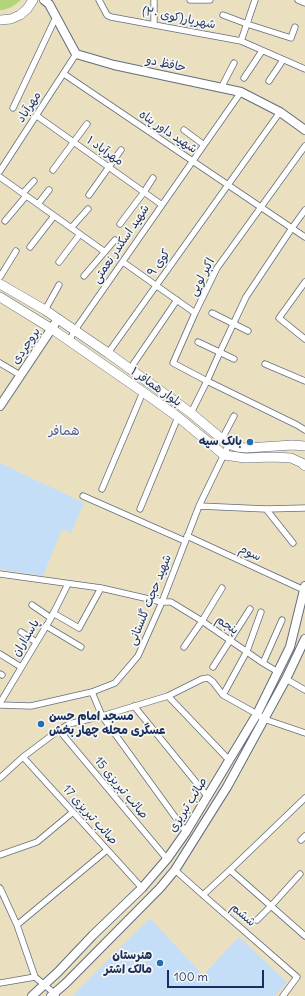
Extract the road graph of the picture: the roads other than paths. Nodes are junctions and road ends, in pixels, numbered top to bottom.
1 (33, 0) edge
2 (44, 0) edge
3 (99, 0) edge
4 (154, 0) edge
5 (190, 0) edge
6 (210, 0) edge
7 (255, 0) edge
8 (298, 0) edge
9 (305, 3) edge
10 (223, 15) dead end
11 (56, 17) junction
12 (0, 20) edge
13 (247, 24) junction
14 (154, 25) junction
15 (295, 27) dead end
16 (241, 41) junction
17 (262, 51) junction
18 (76, 54) junction
19 (283, 60) junction
20 (234, 63) dead end
21 (305, 69) edge
22 (64, 74) junction
23 (244, 78) dead end
24 (269, 81) dead end
25 (221, 88) junction
26 (241, 92) junction
27 (13, 108) dead end
28 (280, 112) junction
29 (37, 116) junction
30 (87, 124) dead end
31 (184, 130) dead end
32 (305, 130) edge
33 (74, 142) junction
34 (204, 145) junction
35 (305, 146) edge
36 (121, 150) dead end
37 (192, 161) junction
38 (109, 167) junction
39 (54, 170) dead end
40 (0, 172) edge
41 (0, 177) edge
42 (153, 178) dead end
43 (34, 181) dead end
44 (228, 186) junction
45 (50, 190) dead end
46 (144, 192) junction
47 (25, 195) junction
48 (89, 195) dead end
49 (38, 204) junction
50 (162, 205) junction
51 (260, 208) junction
52 (88, 209) dead end
53 (305, 210) edge
54 (54, 216) junction
55 (5, 221) dead end
56 (120, 224) dead end
57 (71, 228) junction
58 (292, 228) junction
59 (80, 234) junction
60 (305, 237) edge
61 (114, 240) dead end
62 (30, 247) dead end
63 (16, 250) dead end
64 (104, 252) junction
65 (59, 262) dead end
66 (122, 262) junction
67 (84, 276) dead end
68 (0, 277) edge
69 (305, 282) edge
70 (0, 284) edge
71 (59, 286) dead end
72 (157, 286) junction
73 (0, 297) edge
74 (177, 300) junction
75 (45, 310) junction
76 (195, 313) junction
77 (212, 313) dead end
78 (58, 319) junction
79 (233, 324) junction
80 (52, 329) junction
81 (75, 330) junction
82 (248, 331) dead end
83 (305, 339) edge
84 (69, 341) junction
85 (198, 342) dead end
86 (220, 352) junction
87 (108, 353) junction
88 (234, 359) dead end
89 (0, 363) edge
90 (266, 364) dead end
91 (130, 369) junction
92 (20, 375) junction
93 (207, 381) junction
94 (305, 381) edge
95 (143, 392) junction
96 (0, 406) edge
97 (190, 413) junction
98 (234, 416) dead end
99 (178, 417) junction
100 (305, 430) edge
101 (226, 442) junction
102 (305, 446) edge
103 (224, 455) junction
104 (305, 466) edge
105 (102, 489) dead end
106 (83, 496) dead end
107 (199, 506) junction
108 (305, 508) edge
109 (140, 509) dead end
110 (266, 509) junction
111 (186, 539) junction
112 (293, 543) dead end
113 (0, 574) edge
114 (68, 584) junction
115 (101, 588) junction
116 (222, 588) dead end
117 (305, 588) edge
118 (162, 602) junction
119 (32, 605) dead end
120 (250, 609) dead end
121 (261, 612) dead end
122 (52, 616) junction
123 (282, 620) dead end
124 (202, 621) junction
125 (46, 626) junction
126 (21, 632) dead end
127 (293, 638) junction
128 (230, 640) junction
129 (36, 642) junction
130 (303, 644) edge
131 (81, 647) dead end
132 (184, 648) dead end
133 (246, 651) junction
134 (0, 654) edge
135 (263, 664) junction
136 (21, 667) junction
137 (214, 667) dead end
138 (278, 672) junction
139 (286, 678) junction
140 (305, 690) edge
141 (92, 692) junction
142 (223, 695) junction
143 (168, 696) junction
144 (0, 704) edge
145 (134, 706) junction
146 (256, 714) junction
147 (102, 716) junction
148 (264, 719) junction
149 (59, 730) junction
150 (305, 733) edge
151 (23, 757) junction
152 (230, 760) junction
153 (0, 778) edge
154 (208, 797) junction
155 (305, 798) edge
156 (73, 812) junction
157 (186, 832) junction
158 (107, 850) junction
159 (0, 855) edge
160 (167, 859) junction
161 (175, 870) junction
162 (230, 870) junction
163 (300, 874) dead end
164 (142, 888) junction
165 (0, 890) edge
166 (202, 895) junction
167 (271, 906) junction
168 (257, 920) dead end
169 (17, 925) junction
170 (305, 936) edge
171 (58, 972) junction
172 (35, 977) junction
173 (0, 982) edge
174 (66, 983) junction
175 (44, 985) junction
176 (54, 995) edge
177 (32, 996) edge
178 (283, 996) edge

1 - 12 main road
2 - 11 street
3 - 14 street, شهریار(کوی ۲۰)
4 - 14 street
5 - 6 street
7 - 13 street
8 - 9 street
10 - 13 street
11 - 18 street
11 - 27 street
13 - 15 street
13 - 16 street
14 - 16 street, شهریار(کوی ۲۰)
16 - 17 street, شهریار(کوی ۲۰)
17 - 19 street, شهریار(کوی ۲۰)
17 - 23 street
18 - 22 street, مهرآباد
18 - 25 street, حافظ دو
19 - 21 street, شهریار(کوی ۲۰)
19 - 24 street
20 - 25 street
22 - 29 street, مهرآباد
22 - 37 street, شهید داور پناه
25 - 26 street, حافظ دو
26 - 28 street, حافظ دو
26 - 34 street, شهید اسکندر نعمتی
28 - 32 street, حافظ دو
28 - 44 street, کوی ۹
29 - 33 street, مهرآباد ۱
29 - 40 street, مهرآباد
30 - 33 street
31 - 34 street
33 - 38 street, مهرآباد ۱
33 - 39 street
34 - 37 street, شهید اسکندر نعمتی
35 - 51 street, اکبر لویی
36 - 38 street
37 - 44 street, شهید داور پناه
37 - 50 street, شهید اسکندر نعمتی
38 - 46 street, مهرآباد ۱
38 - 48 street
41 - 47 street
42 - 46 street
43 - 47 street
44 - 51 street, شهید داور پناه
44 - 72 street, کوی ۹
45 - 49 street
46 - 50 street, مهرآباد ۱
46 - 56 street
47 - 49 street
47 - 55 street
49 - 54 street
50 - 66 street, شهید اسکندر نعمتی
51 - 58 street, شهید داور پناه
51 - 76 street, اکبر لویی
52 - 57 street
53 - 58 street
54 - 57 street
54 - 62 street
57 - 59 street
58 - 60 street, شهید داور پناه
58 - 79 street
59 - 64 street
59 - 65 street
61 - 64 street
63 - 68 street
64 - 67 street
66 - 72 street
66 - 81 street, شهید اسکندر نعمتی
69 - 83 street
70 - 75 main road, بلوار همافر ۱
71 - 75 street
72 - 74 street
72 - 87 street, کوی ۹
73 - 80 main road, بلوار همافر ۱
74 - 76 street
74 - 91 street
75 - 78 main road, بلوار همافر ۱
76 - 93 street, اکبر لویی
77 - 79 street
78 - 80 street, بروجردی
78 - 81 main road, بلوار همافر ۱
79 - 82 street
79 - 86 street
80 - 84 main road, بلوار همافر ۱
80 - 92 street, بروجردی
81 - 84 street, شهید اسکندر نعمتی
81 - 87 main road, بلوار همافر ۱
84 - 95 main road, بلوار همافر ۱
85 - 86 street
86 - 88 street
86 - 93 street
87 - 91 main road, بلوار همافر ۱
89 - 92 street
90 - 94 street
91 - 97 main road, بلوار همافر ۱
92 - 96 street, بروجردی
93 - 97 street
93 - 100 street
95 - 99 main road, بلوار همافر ۱
95 - 105 street
97 - 101 main road, بلوار همافر ۱
98 - 101 street, شهید حجت گلستانی
99 - 103 main road, بلوار همافر ۱
99 - 109 street
101 - 102 main road, بلوار همافر ۱
101 - 103 street, شهید حجت گلستانی
103 - 104 main road
103 - 107 street, شهید حجت گلستانی
106 - 111 street, سوم
107 - 110 street
107 - 111 street, شهید حجت گلستانی
108 - 110 street
110 - 112 street
111 - 117 street, سوم
111 - 118 street, شهید حجت گلستانی
113 - 114 street, پنجم
114 - 115 street, پنجم
114 - 122 street, پاسداران
115 - 118 street, پنجم
115 - 122 street
116 - 124 street
117 - 127 street, صائب تبریزی
118 - 124 street, پنجم
118 - 141 street, شهید حجت گلستانی
119 - 122 street
120 - 128 street
121 - 133 street
122 - 125 street, پاسداران
123 - 135 street
124 - 128 street, پنجم
124 - 132 street
125 - 129 street, پاسداران
125 - 131 street
126 - 129 street
127 - 130 street
127 - 138 street, صائب تبریزی
128 - 133 street, پنجم
128 - 137 street
129 - 136 street, پاسداران
130 - 139 street, صائب تبریزی
133 - 135 street, پنجم
133 - 142 street
134 - 136 street
135 - 138 street, پنجم
136 - 144 street, پاسداران
138 - 146 street, صائب تبریزی
139 - 140 street
139 - 148 street, صائب تبریزی
141 - 144 street, شهید حجت گلستانی
141 - 147 street
142 - 143 street
142 - 146 street
143 - 145 street
143 - 152 street
145 - 147 street
145 - 154 street
146 - 148 street
146 - 152 street, صائب تبریزی
147 - 149 street
147 - 157 street
148 - 150 street
148 - 161 street, صائب تبریزی
149 - 151 street
149 - 160 street, صائب تبریزی 15
151 - 153 street
151 - 156 street, صائب تبریزی 17
152 - 154 street, صائب تبریزی
154 - 157 street, صائب تبریزی
155 - 162 street
156 - 158 street, صائب تبریزی 17
156 - 159 street
157 - 160 street, صائب تبریزی
158 - 164 street, صائب تبریزی 17
158 - 169 street
160 - 164 street, صائب تبریزی
161 - 166 street, ششم
161 - 174 street, صائب تبریزی
162 - 166 street
162 - 167 street
163 - 167 street
164 - 171 street, صائب تبریزی
165 - 169 street
166 - 178 street, ششم
167 - 168 street
167 - 170 street
169 - 172 street
171 - 174 street
171 - 175 street, صائب تبریزی
172 - 173 street
172 - 175 street
174 - 176 street, صائب تبریزی
175 - 176 street
175 - 177 street, صائب تبریزی

